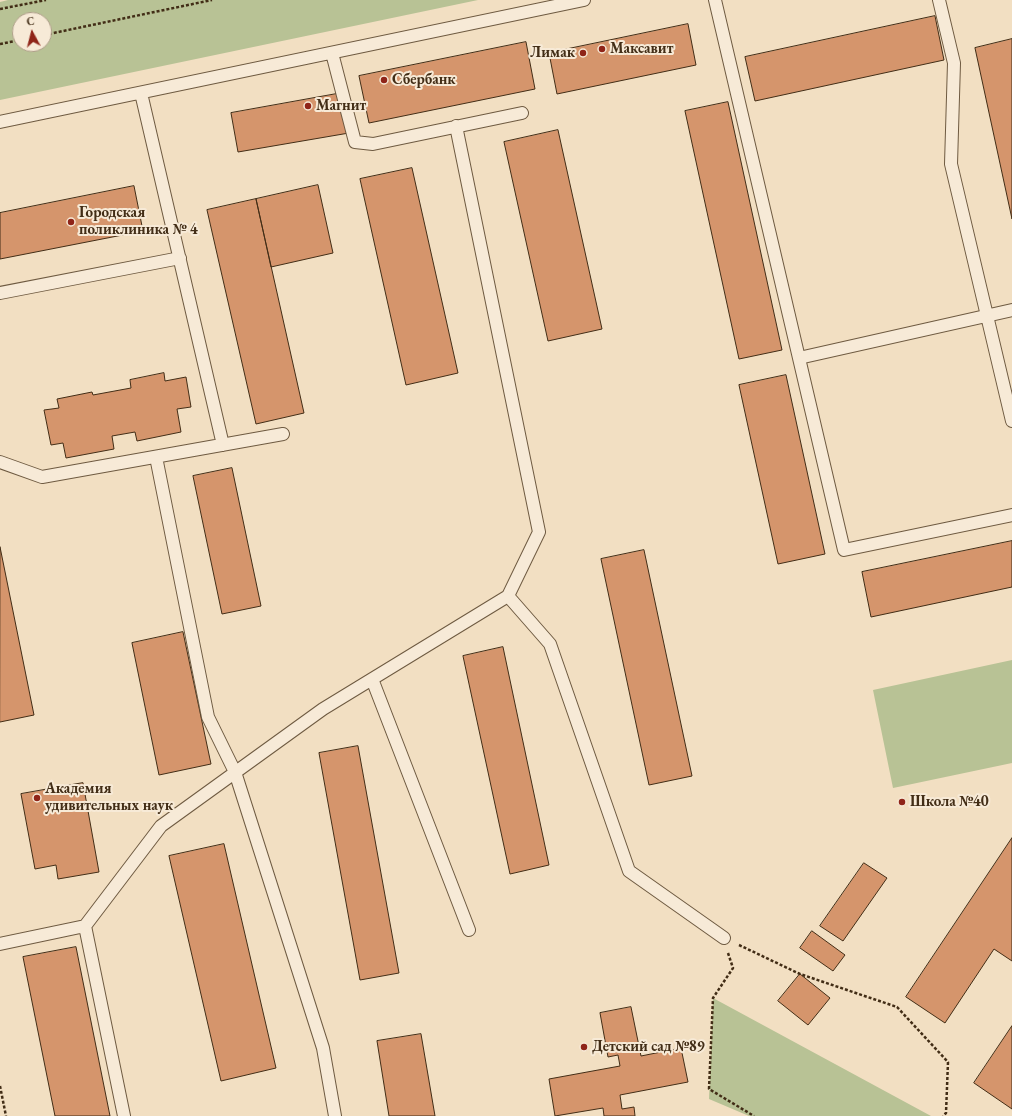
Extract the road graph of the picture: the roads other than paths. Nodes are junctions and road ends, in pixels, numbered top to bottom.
1 (584, 0) edge
2 (716, 0) edge
3 (939, 0) edge
4 (332, 53) junction
5 (142, 93) junction
6 (522, 113) dead end
7 (0, 122) edge
8 (456, 126) junction
9 (180, 258) junction
10 (0, 293) edge
11 (1012, 310) edge
12 (987, 316) junction
13 (799, 358) junction
14 (1012, 421) edge
15 (283, 434) dead end
16 (223, 445) junction
17 (156, 457) junction
18 (0, 462) edge
19 (1012, 514) edge
20 (508, 596) junction
21 (372, 679) junction
22 (235, 772) junction
23 (85, 926) junction
24 (469, 930) dead end
25 (724, 938) road end
26 (0, 944) edge
27 (124, 1116) edge
28 (335, 1116) edge

1 - 4 lane
2 - 13 lane
3 - 12 lane
4 - 5 lane
4 - 8 lane
5 - 7 lane
5 - 9 lane
6 - 8 lane
8 - 20 lane
9 - 10 lane
9 - 16 lane
11 - 12 lane
12 - 13 lane
12 - 14 lane
13 - 19 lane
15 - 16 lane
16 - 17 lane
17 - 18 lane
17 - 22 lane
20 - 21 lane
20 - 25 lane
21 - 22 lane
21 - 24 lane
22 - 23 lane
22 - 28 lane
23 - 26 lane
23 - 27 lane

